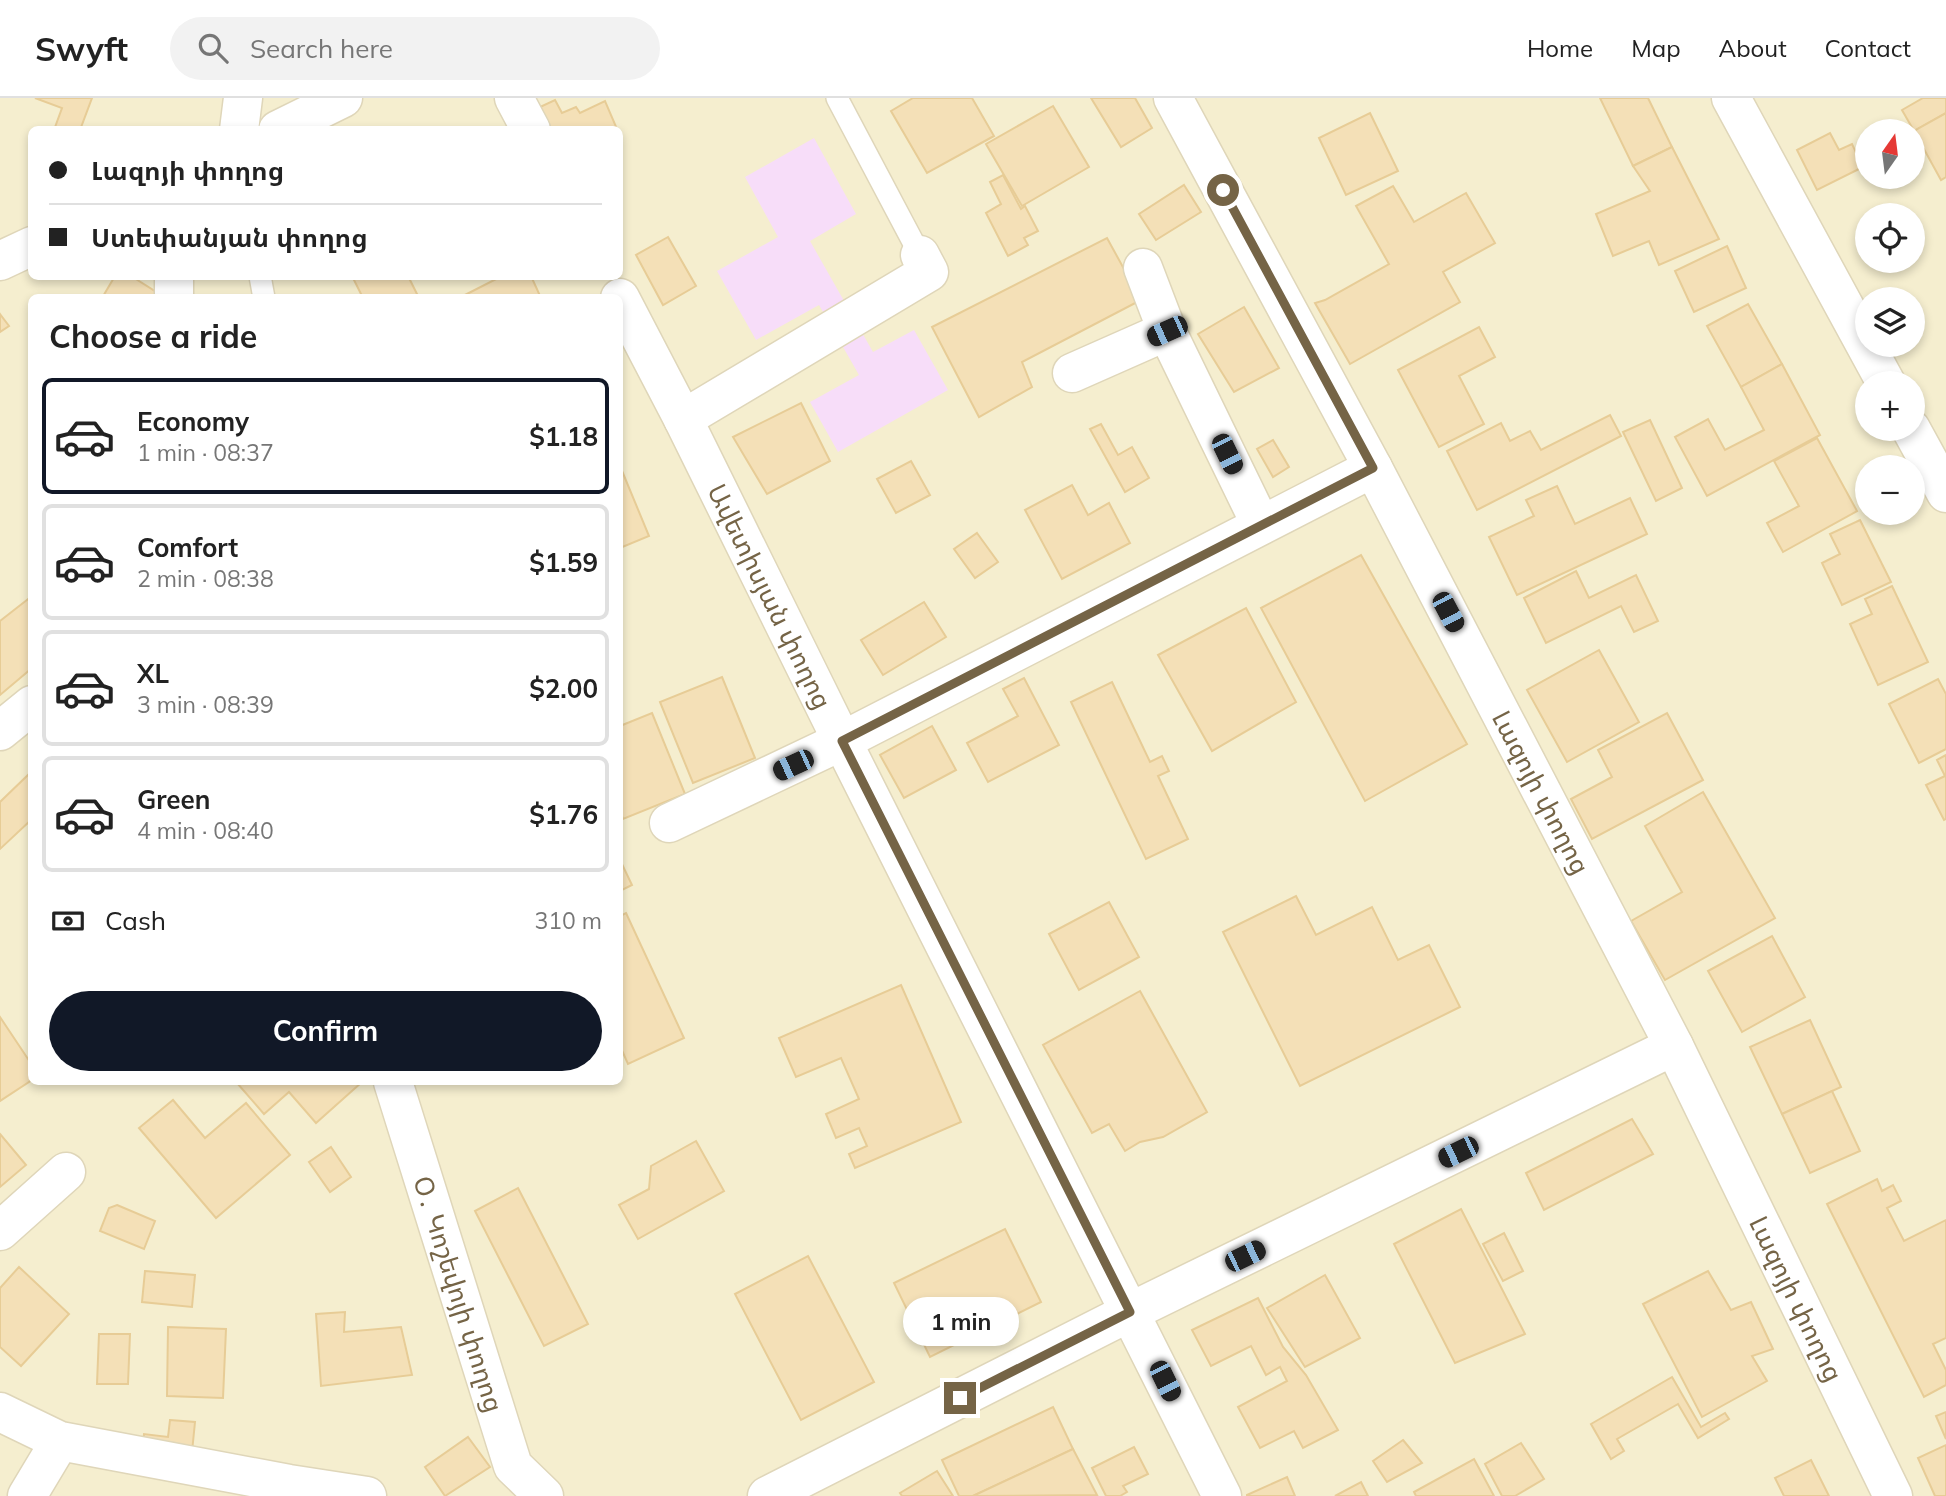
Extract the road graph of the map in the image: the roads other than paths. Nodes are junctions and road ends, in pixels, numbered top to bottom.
1 (243, 98) edge
2 (343, 98) edge
3 (514, 98) edge
4 (837, 98) edge
5 (1172, 98) edge
6 (1731, 98) edge
7 (240, 126) edge
8 (286, 126) edge
9 (529, 126) edge
10 (28, 248) edge
11 (920, 255) joint
12 (0, 261) edge
13 (1143, 268) dead end
14 (623, 306) edge
15 (1167, 331) junction
16 (1879, 371) edge
17 (1072, 373) dead end
18 (683, 419) junction
19 (1918, 441) edge
20 (1373, 468) junction
21 (1946, 493) edge
22 (1261, 525) junction
23 (28, 708) edge
24 (0, 731) edge
25 (842, 741) junction
26 (669, 823) dead end
27 (1674, 1046) junction
28 (394, 1085) edge
29 (66, 1172) dead end
30 (0, 1231) edge
31 (1130, 1312) junction
32 (0, 1412) edge
33 (60, 1441) junction
34 (287, 1490) edge
35 (27, 1496) edge
36 (367, 1496) edge
37 (544, 1496) edge
38 (767, 1496) edge
39 (1222, 1496) edge
40 (1893, 1496) edge

1 - 7 street
2 - 8 street
3 - 9 street
4 - 11 lane
5 - 20 street, Լազոյի փողոց
6 - 16 street
10 - 12 street
11 - 18 street
13 - 15 street
14 - 18 street, Ավետիսյան փողոց
15 - 17 street
15 - 22 street
18 - 25 street, Ավետիսյան փողոց
19 - 21 street
20 - 22 street
20 - 27 street, Լազոյի փողոց
22 - 25 street
23 - 24 street
25 - 26 street
25 - 31 street, Ավետիսյան փողոց
27 - 31 street
27 - 40 street, Լազոյի փողոց
28 - 37 street, Օ․ Կոշեվոյի փողոց
29 - 30 street
31 - 38 street
31 - 39 street, Ավետիսյան փողոց
32 - 33 street
33 - 34 street
33 - 35 street
34 - 36 street

